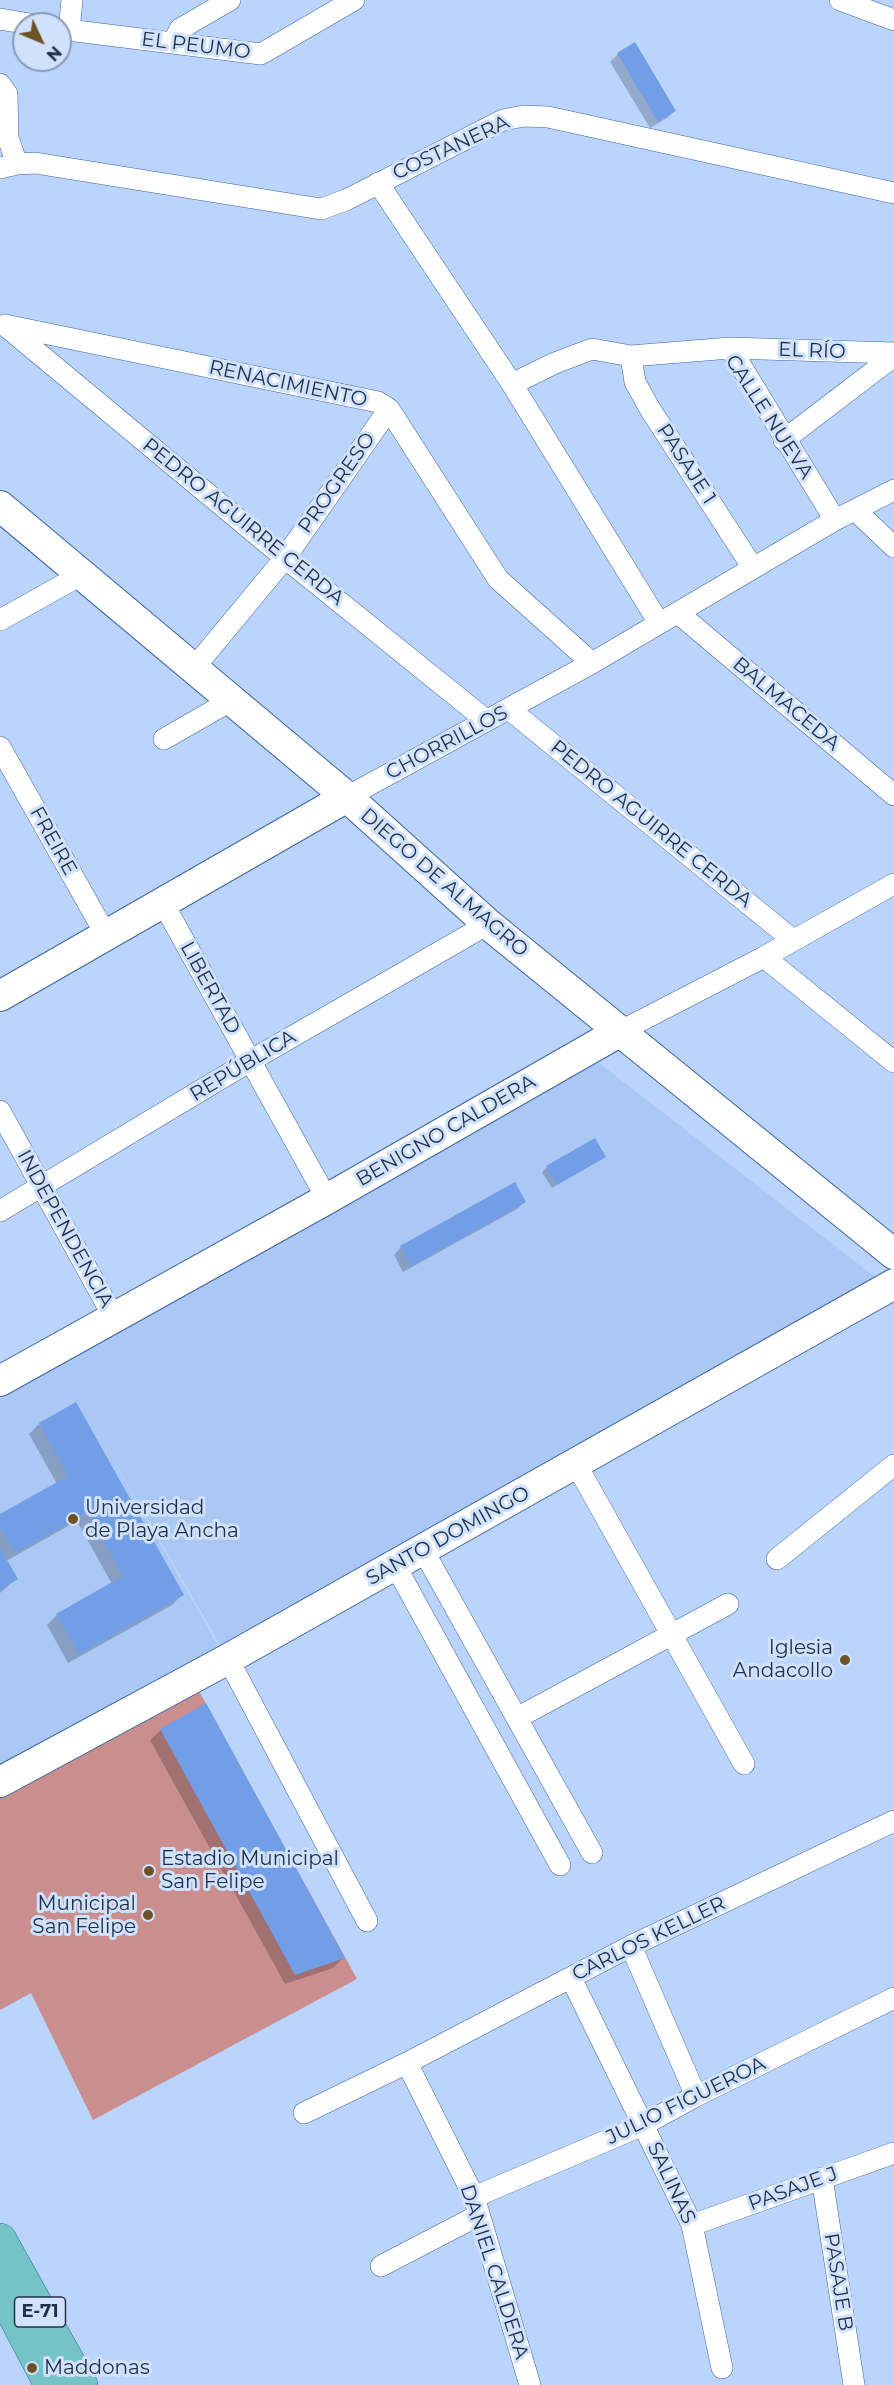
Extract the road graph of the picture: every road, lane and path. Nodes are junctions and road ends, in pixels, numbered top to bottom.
1 (230, 0) edge
2 (354, 0) edge
3 (840, 0) edge
4 (894, 20) edge
5 (72, 30) edge
6 (173, 43) junction
7 (0, 84) edge
8 (9, 166) edge
9 (378, 183) junction
10 (894, 193) edge
11 (2, 326) edge
12 (730, 348) junction
13 (894, 355) edge
14 (631, 356) junction
15 (512, 384) junction
16 (389, 409) junction
17 (784, 440) junction
18 (894, 490) edge
19 (0, 506) edge
20 (855, 510) junction
21 (835, 520) junction
22 (894, 547) edge
23 (285, 558) junction
24 (753, 568) junction
25 (81, 575) junction
26 (678, 613) junction
27 (0, 620) edge
28 (659, 623) junction
29 (592, 663) junction
30 (194, 668) junction
31 (232, 700) junction
32 (509, 709) junction
33 (486, 720) junction
34 (164, 739) dead end
35 (0, 747) edge
36 (894, 795) edge
37 (347, 797) junction
38 (894, 884) edge
39 (163, 903) junction
40 (488, 924) junction
41 (106, 935) junction
42 (793, 940) junction
43 (764, 957) junction
44 (0, 996) edge
45 (619, 1032) junction
46 (250, 1062) junction
47 (894, 1062) edge
48 (0, 1111) edge
49 (43, 1187) junction
50 (327, 1199) junction
51 (0, 1211) edge
52 (894, 1254) edge
53 (894, 1284) edge
54 (113, 1316) junction
55 (0, 1381) edge
56 (576, 1464) junction
57 (894, 1465) edge
58 (423, 1550) junction
59 (777, 1559) dead end
60 (395, 1565) junction
61 (728, 1604) dead end
62 (671, 1636) junction
63 (228, 1659) junction
64 (517, 1718) junction
65 (744, 1764) dead end
66 (0, 1782) edge
67 (894, 1821) edge
68 (592, 1853) dead end
69 (560, 1865) dead end
70 (367, 1921) dead end
71 (631, 1946) junction
72 (571, 1978) junction
73 (894, 1998) edge
74 (407, 2063) junction
75 (696, 2096) junction
76 (304, 2113) dead end
77 (643, 2125) junction
78 (894, 2153) edge
79 (822, 2178) junction
80 (477, 2206) junction
81 (692, 2225) junction
82 (0, 2240) edge
83 (381, 2266) dead end
84 (0, 2288) edge
85 (722, 2368) dead end
86 (51, 2385) edge
87 (81, 2385) edge
88 (530, 2385) edge
89 (854, 2385) edge

1 - 6 street
2 - 6 street, EL PEUMO
3 - 4 street
5 - 6 street, EL PEUMO
7 - 8 street
8 - 9 street, COSTANERA
9 - 10 street, COSTANERA
9 - 15 street
11 - 16 street, RENACIMIENTO
11 - 23 street, PEDRO AGUIRRE CERDA
12 - 13 street, EL RÍO
12 - 14 street, CALLE NUEVA
12 - 17 street, CALLE NUEVA
13 - 17 street
14 - 15 street, CALLE NUEVA
14 - 24 street, PASAJE 1
15 - 28 street
16 - 23 street, PROGRESO
16 - 29 street, RENACIMIENTO
17 - 21 street, CALLE NUEVA
18 - 20 street, CHORRILLOS
19 - 25 street, DIEGO DE ALMAGRO
20 - 21 street, CHORRILLOS
20 - 22 street
21 - 24 street, CHORRILLOS
23 - 30 street, PROGRESO
23 - 33 street, PEDRO AGUIRRE CERDA
24 - 26 street, CHORRILLOS
25 - 27 street
25 - 30 street, DIEGO DE ALMAGRO
26 - 28 street, CHORRILLOS
26 - 36 street, BALMACEDA
28 - 29 street, CHORRILLOS
29 - 32 street, CHORRILLOS
30 - 31 street, DIEGO DE ALMAGRO
31 - 34 street
31 - 37 street, DIEGO DE ALMAGRO
32 - 33 street, CHORRILLOS
32 - 42 street, PEDRO AGUIRRE CERDA
33 - 37 street, CHORRILLOS
35 - 41 street, FREIRE
37 - 39 street, CHORRILLOS
37 - 40 street, DIEGO DE ALMAGRO
38 - 42 street, BENIGNO CALDERA
39 - 41 street, CHORRILLOS
39 - 46 street, LIBERTAD
40 - 45 street, DIEGO DE ALMAGRO
40 - 46 street, REPÚBLICA
41 - 44 street, CHORRILLOS
42 - 43 street, BENIGNO CALDERA
43 - 45 street, BENIGNO CALDERA
43 - 47 street
45 - 50 street, BENIGNO CALDERA
45 - 52 street, DIEGO DE ALMAGRO
46 - 49 street, REPÚBLICA
46 - 50 street, LIBERTAD
48 - 49 street, INDEPENDENCIA
49 - 51 street, REPÚBLICA
49 - 54 street, INDEPENDENCIA
50 - 54 street, BENIGNO CALDERA
53 - 56 street, SANTO DOMINGO
54 - 55 street, BENIGNO CALDERA
56 - 58 street, SANTO DOMINGO
56 - 62 street
57 - 59 street
58 - 60 street, SANTO DOMINGO
58 - 64 street
60 - 63 street, SANTO DOMINGO
60 - 69 street
61 - 62 street
62 - 64 street
62 - 65 street
63 - 66 street, SANTO DOMINGO
63 - 70 street
64 - 68 street
67 - 71 street, CARLOS KELLER
71 - 72 street, CARLOS KELLER
71 - 75 street
72 - 74 street, CARLOS KELLER
72 - 77 street, SALINAS
73 - 75 street, JULIO FIGUEROA
74 - 76 street, CARLOS KELLER
74 - 80 street, DANIEL CALDERA
75 - 77 street, JULIO FIGUEROA
77 - 80 street, JULIO FIGUEROA
77 - 81 street, SALINAS
78 - 79 street, PASAJE J
79 - 81 street, PASAJE J
79 - 89 street, PASAJE B
80 - 83 street, JULIO FIGUEROA
80 - 88 street, DANIEL CALDERA
81 - 85 street, SALINAS
82 - 87 main road, E-71
84 - 86 main road, E-71

